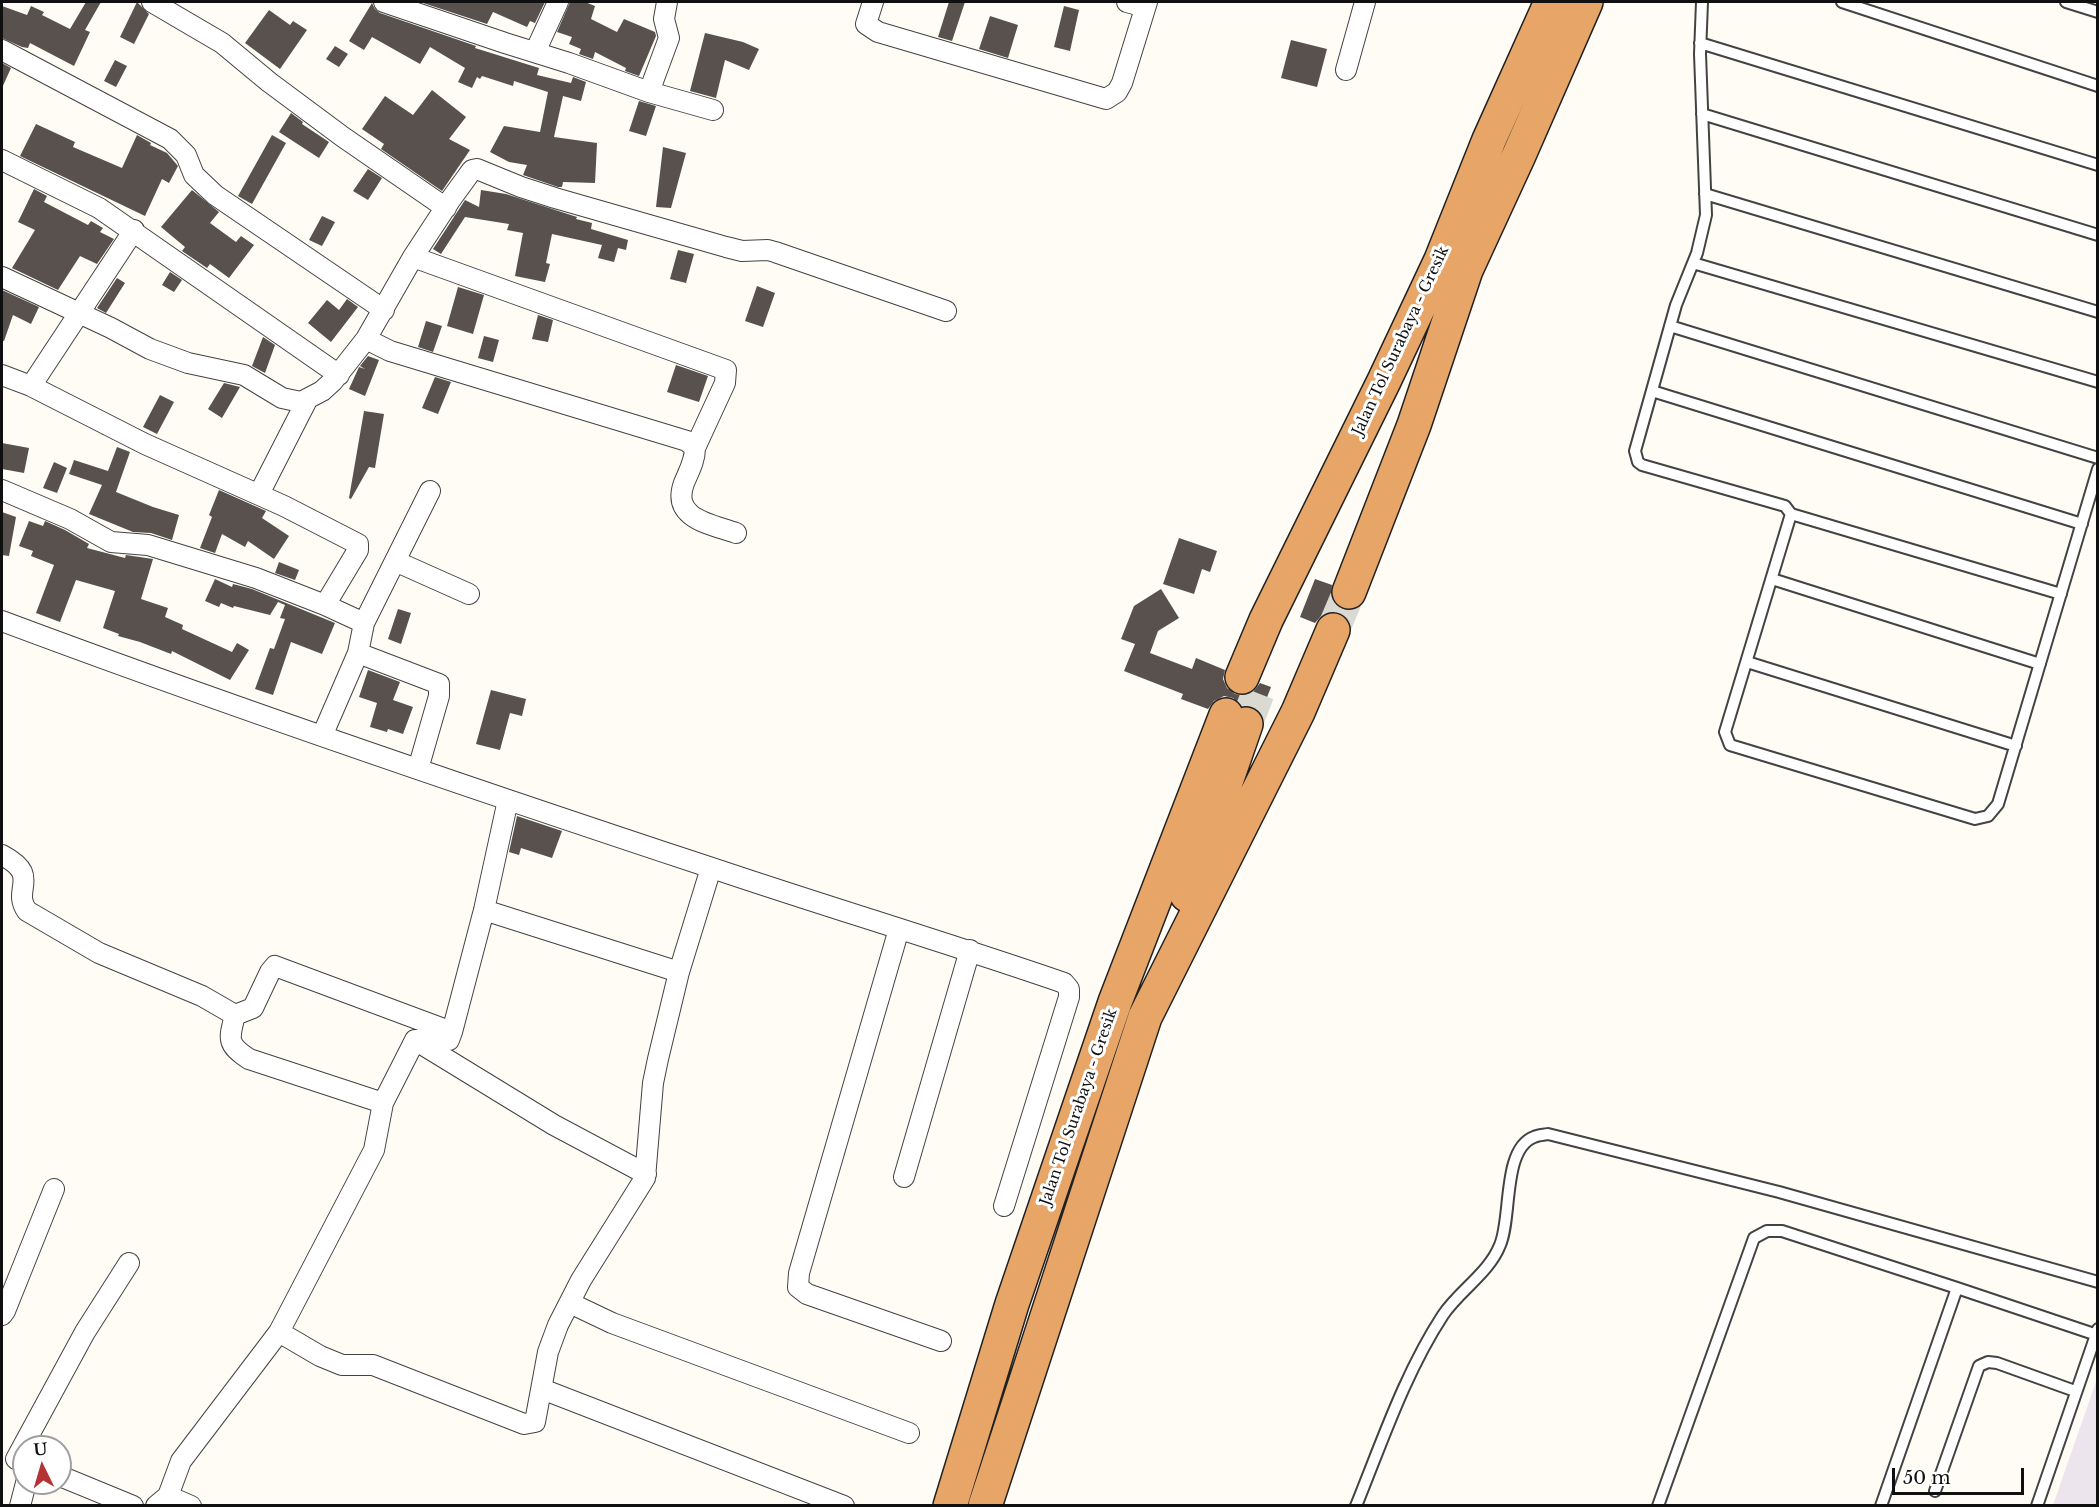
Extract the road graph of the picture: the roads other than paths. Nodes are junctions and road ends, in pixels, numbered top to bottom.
1 (152, 2) edge
2 (384, 2) edge
3 (558, 2) edge
4 (668, 2) edge
5 (873, 2) edge
6 (1365, 2) edge
7 (1551, 2) edge
8 (1586, 2) edge
9 (1702, 2) edge
10 (1842, 2) edge
11 (2066, 2) edge
12 (1140, 3) edge
13 (2097, 12) edge
14 (1700, 44) junction
15 (2, 50) edge
16 (535, 52) junction
17 (1346, 69) dead end
18 (2097, 86) edge
19 (649, 92) junction
20 (713, 110) dead end
21 (1702, 114) junction
22 (2, 160) edge
23 (2097, 165) edge
24 (1705, 194) junction
25 (446, 208) junction
26 (134, 230) junction
27 (2097, 235) edge
28 (413, 257) junction
29 (1693, 263) junction
30 (1466, 270) junction
31 (2, 277) edge
32 (384, 310) junction
33 (946, 311) dead end
34 (2097, 312) edge
35 (79, 313) junction
36 (1670, 326) junction
37 (366, 339) junction
38 (2, 375) edge
39 (339, 375) junction
40 (2097, 382) edge
41 (31, 386) junction
42 (1652, 391) junction
43 (308, 400) junction
44 (696, 448) junction
45 (2097, 458) edge
46 (2097, 469) edge
47 (2, 490) edge
48 (430, 491) dead end
49 (259, 494) junction
50 (1791, 514) junction
51 (2082, 524) junction
52 (736, 533) dead end
53 (395, 561) junction
54 (1772, 579) junction
55 (1349, 592) tunnel mouth
56 (469, 594) dead end
57 (2061, 594) junction
58 (325, 605) junction
59 (2, 621) edge
60 (364, 623) junction
61 (1333, 630) tunnel mouth
62 (358, 653) junction
63 (1747, 662) junction
64 (2040, 664) junction
65 (322, 736) junction
66 (2016, 746) junction
67 (418, 769) junction
68 (508, 800) junction
69 (2, 855) edge
70 (711, 868) junction
71 (484, 910) junction
72 (899, 929) junction
73 (970, 950) junction
74 (679, 972) junction
75 (235, 1015) junction
76 (1145, 1017) junction
77 (452, 1032) junction
78 (415, 1040) junction
79 (383, 1103) junction
80 (646, 1174) junction
81 (904, 1178) dead end
82 (54, 1189) dead end
83 (1004, 1206) dead end
84 (129, 1263) dead end
85 (2097, 1282) edge
86 (1957, 1288) junction
87 (570, 1303) junction
88 (2, 1315) edge
89 (279, 1332) junction
90 (2096, 1332) edge
91 (941, 1341) dead end
92 (542, 1389) junction
93 (2075, 1391) junction
94 (909, 1433) dead end
95 (27, 1435) edge
96 (72, 1481) edge
97 (1935, 1491) dead end
98 (162, 1501) edge
99 (133, 1506) edge
100 (191, 1506) edge
101 (844, 1506) edge
102 (950, 1506) edge
103 (985, 1506) edge
104 (1356, 1506) edge
105 (1658, 1506) edge
106 (1881, 1506) edge
107 (2037, 1506) edge

1 - 25 street
2 - 16 street
3 - 16 street
4 - 19 street
5 - 12 street
6 - 17 street
7 - 30 highway, Jalan Tol Surabaya - Gresik
8 - 30 highway, Jalan Tol Surabaya - Gresik
9 - 14 lane
10 - 18 lane
11 - 13 lane
14 - 21 lane
14 - 23 lane
15 - 32 street
16 - 19 street
19 - 20 street
21 - 24 lane
21 - 27 lane
22 - 26 street
24 - 29 lane
24 - 34 lane
25 - 28 street
25 - 33 street
26 - 35 street
26 - 39 street
28 - 32 street
28 - 44 street
29 - 36 lane
29 - 40 lane
30 - 55 highway, Jalan Tol Surabaya - Gresik
31 - 35 street
32 - 37 street
35 - 41 street
35 - 43 street
36 - 42 lane
36 - 45 lane
37 - 39 street
37 - 44 street
38 - 41 street
39 - 43 street
41 - 49 street
42 - 50 lane
42 - 51 lane
43 - 49 street
44 - 52 street
46 - 51 lane
47 - 58 street
48 - 53 street
49 - 58 street
50 - 54 lane
50 - 57 lane
51 - 57 lane
53 - 56 street
53 - 60 street
54 - 63 lane
54 - 64 lane
57 - 64 lane
58 - 60 street
59 - 65 street
60 - 62 street
61 - 76 highway, Jalan Tol Surabaya - Gresik
62 - 65 street
62 - 67 street
63 - 66 lane
63 - 66 lane
64 - 66 lane
65 - 67 street
67 - 68 street
68 - 70 street
68 - 71 street
69 - 75 street
70 - 72 street
70 - 74 street
71 - 74 street
71 - 77 street
72 - 73 street
72 - 91 street
73 - 81 street
73 - 83 street
74 - 80 street
75 - 77 street
75 - 79 street
76 - 102 highway, Jalan Tol Surabaya - Gresik
76 - 103 highway, Jalan Tol Surabaya - Gresik
77 - 78 street
78 - 79 street
78 - 80 street
79 - 89 street
80 - 87 street
82 - 88 street
84 - 95 street
85 - 104 lane
86 - 90 lane
86 - 105 lane
86 - 106 lane
87 - 92 street
87 - 94 street
89 - 92 street
89 - 98 street
90 - 93 lane
92 - 101 street
93 - 97 lane
93 - 107 lane
96 - 99 street
98 - 100 street

